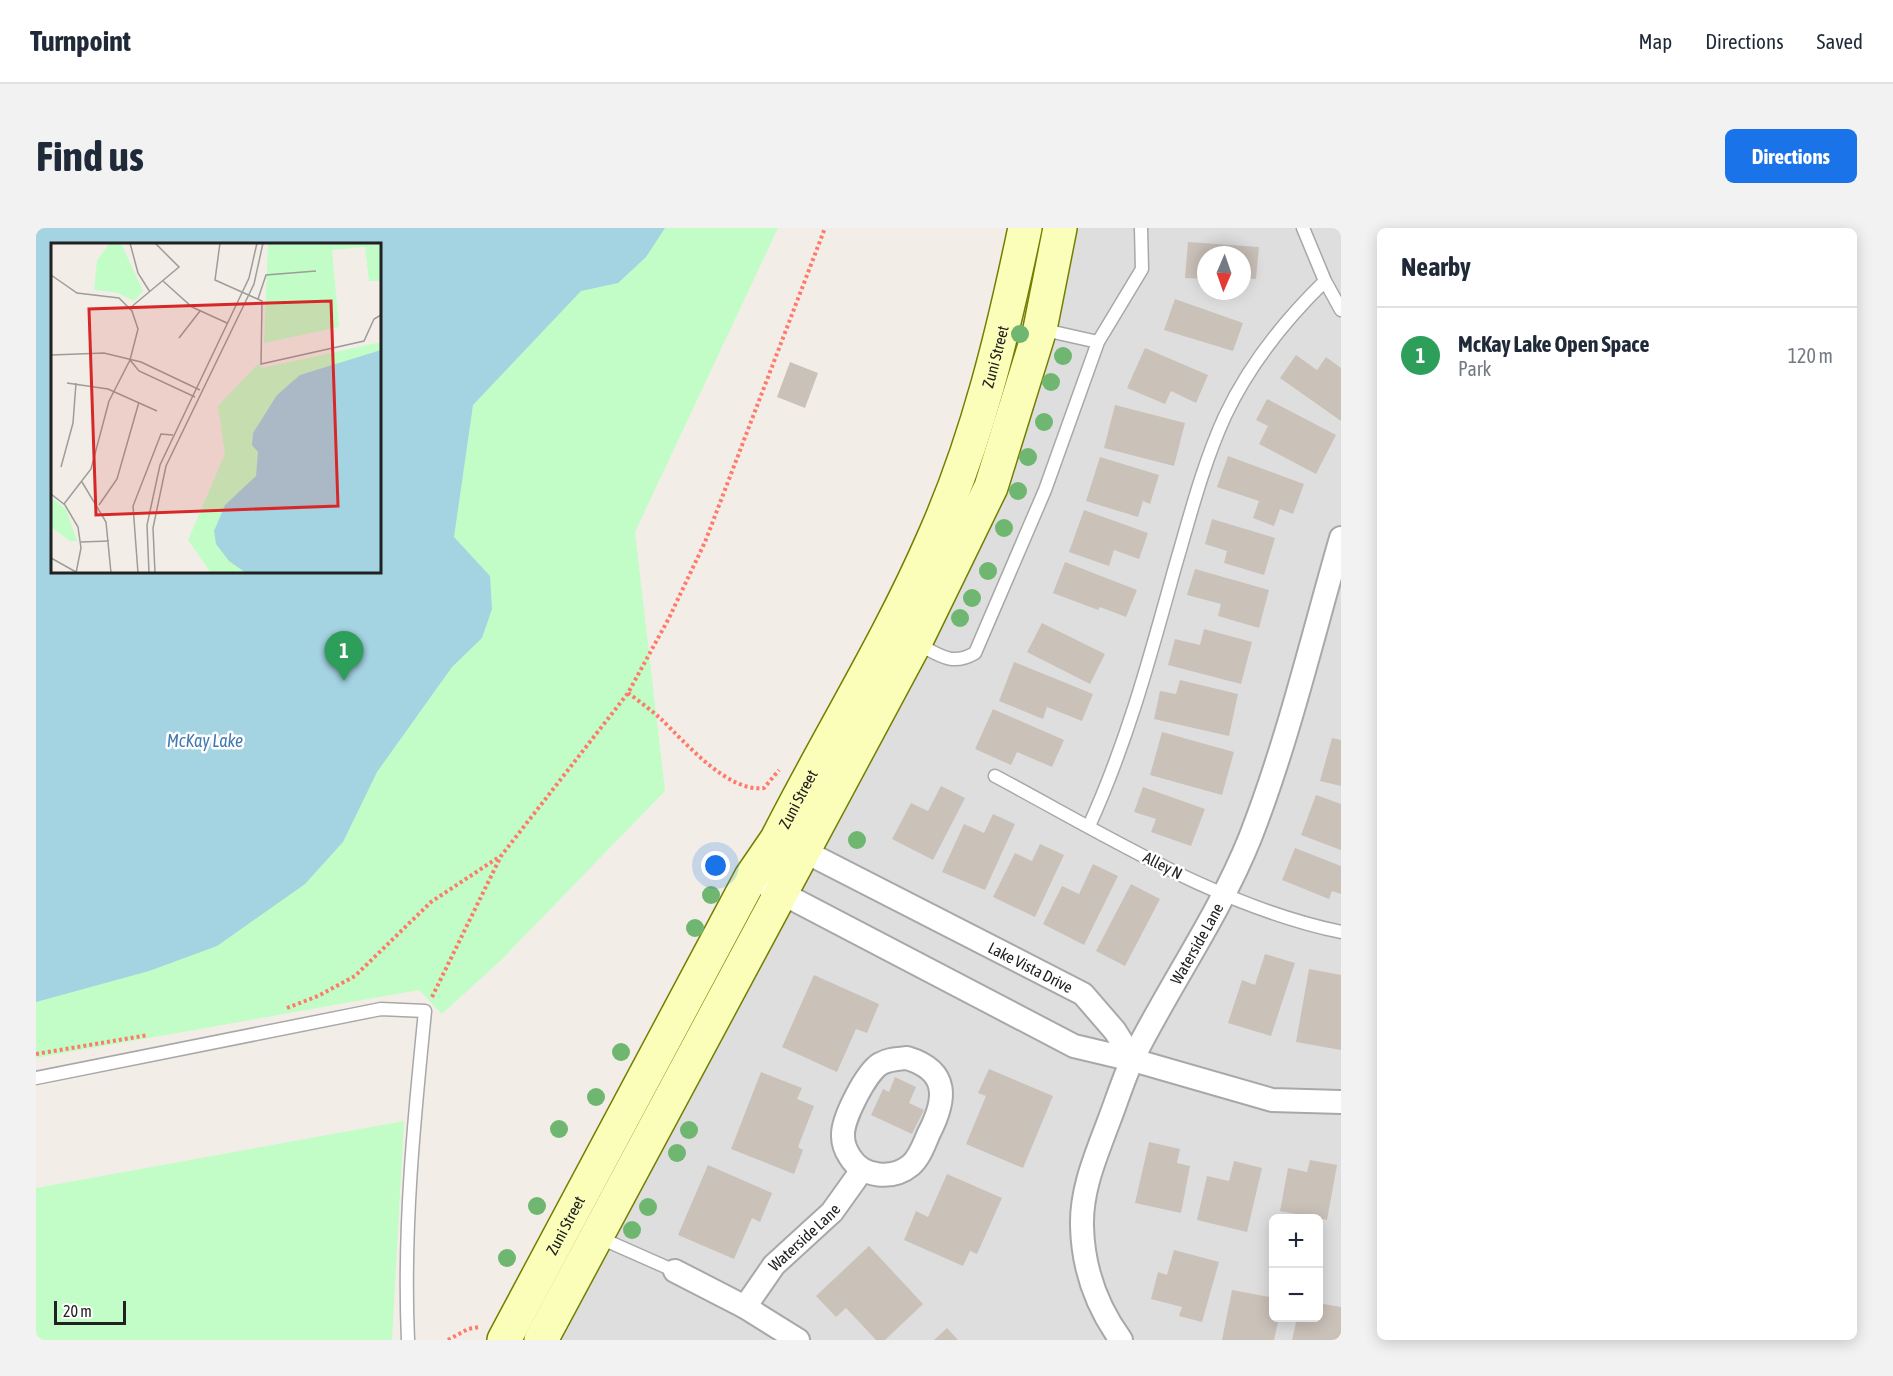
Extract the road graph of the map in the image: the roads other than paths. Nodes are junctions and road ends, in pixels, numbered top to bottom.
1 (1025, 228) edge
2 (1060, 228) edge
3 (1141, 228) edge
4 (1303, 228) edge
5 (1325, 281) junction
6 (1341, 310) edge
7 (1040, 329) junction
8 (1098, 342) junction
9 (1341, 538) edge
10 (915, 643) junction
11 (995, 776) dead end
12 (1089, 826) junction
13 (791, 845) junction
14 (751, 877) junction
15 (782, 893) junction
16 (1223, 896) junction
17 (1341, 932) edge
18 (1132, 1060) junction
19 (36, 1078) edge
20 (1341, 1102) edge
21 (862, 1170) junction
22 (598, 1237) junction
23 (675, 1271) joint
24 (745, 1307) junction
25 (496, 1335) edge
26 (408, 1340) edge
27 (541, 1340) edge
28 (798, 1340) edge
29 (1120, 1340) edge

1 - 13 main road, Zuni Street
2 - 7 main road, Zuni Street
3 - 8 lane
4 - 5 lane
5 - 6 lane
5 - 12 lane
7 - 8 lane
7 - 10 main road, Zuni Street
8 - 10 lane
9 - 16 street, Waterside Lane
10 - 13 main road, Zuni Street
11 - 12 lane, Alley N
12 - 16 lane, Alley N
13 - 14 main road, Zuni Street
13 - 15 main road, Zuni Street
13 - 18 street, Lake Vista Drive
14 - 15 street
14 - 25 main road, Zuni Street
15 - 18 street
15 - 22 main road, Zuni Street
16 - 17 lane, Alley N
16 - 18 street, Waterside Lane
18 - 20 street
18 - 29 street, Waterside Lane
19 - 26 lane
21 - 21 street
21 - 24 street, Waterside Lane
22 - 23 lane
22 - 27 main road, Zuni Street
23 - 24 street
24 - 28 street

